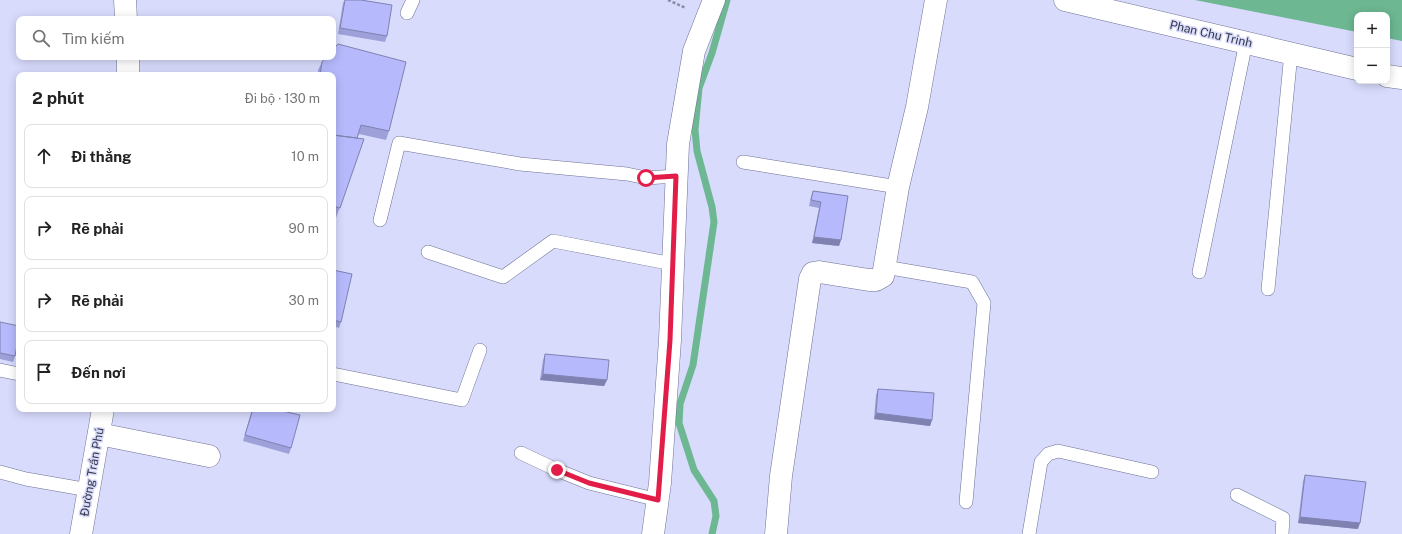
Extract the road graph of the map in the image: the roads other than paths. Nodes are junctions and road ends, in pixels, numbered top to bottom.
1 (125, 0) edge
2 (413, 0) edge
3 (714, 0) edge
4 (936, 0) edge
5 (1065, 0) edge
6 (406, 13) dead end
7 (126, 16) edge
8 (1246, 42) junction
9 (1291, 53) junction
10 (128, 60) edge
11 (1354, 68) edge
12 (128, 72) edge
13 (1390, 76) edge
14 (1402, 78) edge
15 (743, 162) dead end
16 (676, 176) junction
17 (898, 187) junction
18 (380, 220) dead end
19 (428, 252) dead end
20 (673, 264) junction
21 (885, 267) junction
22 (1199, 272) dead end
23 (1268, 289) dead end
24 (480, 350) dead end
25 (0, 370) edge
26 (16, 373) edge
27 (336, 375) edge
28 (103, 412) edge
29 (99, 434) junction
30 (521, 453) dead end
31 (209, 456) dead end
32 (0, 472) edge
33 (1152, 472) dead end
34 (89, 490) junction
35 (1237, 495) dead end
36 (658, 500) junction
37 (966, 502) dead end
38 (81, 534) edge
39 (653, 534) edge
40 (776, 534) edge
41 (1029, 534) edge
42 (1282, 534) edge

1 - 7 street
2 - 6 lane
3 - 16 street
4 - 17 street
5 - 8 street, Phan Chu Trinh
8 - 9 street, Phan Chu Trinh
8 - 22 lane
9 - 11 street, Phan Chu Trinh
9 - 23 lane
10 - 12 street
13 - 14 street
15 - 17 lane
16 - 18 lane
16 - 20 street
17 - 21 street
19 - 20 lane
20 - 36 street
21 - 37 lane
21 - 40 street
24 - 27 lane
25 - 26 lane
28 - 29 street, Đường Trần Phú
29 - 31 street
29 - 34 street, Đường Trần Phú
30 - 36 lane
32 - 34 lane
33 - 41 lane
34 - 38 street, Đường Trần Phú
35 - 42 lane
36 - 39 street

